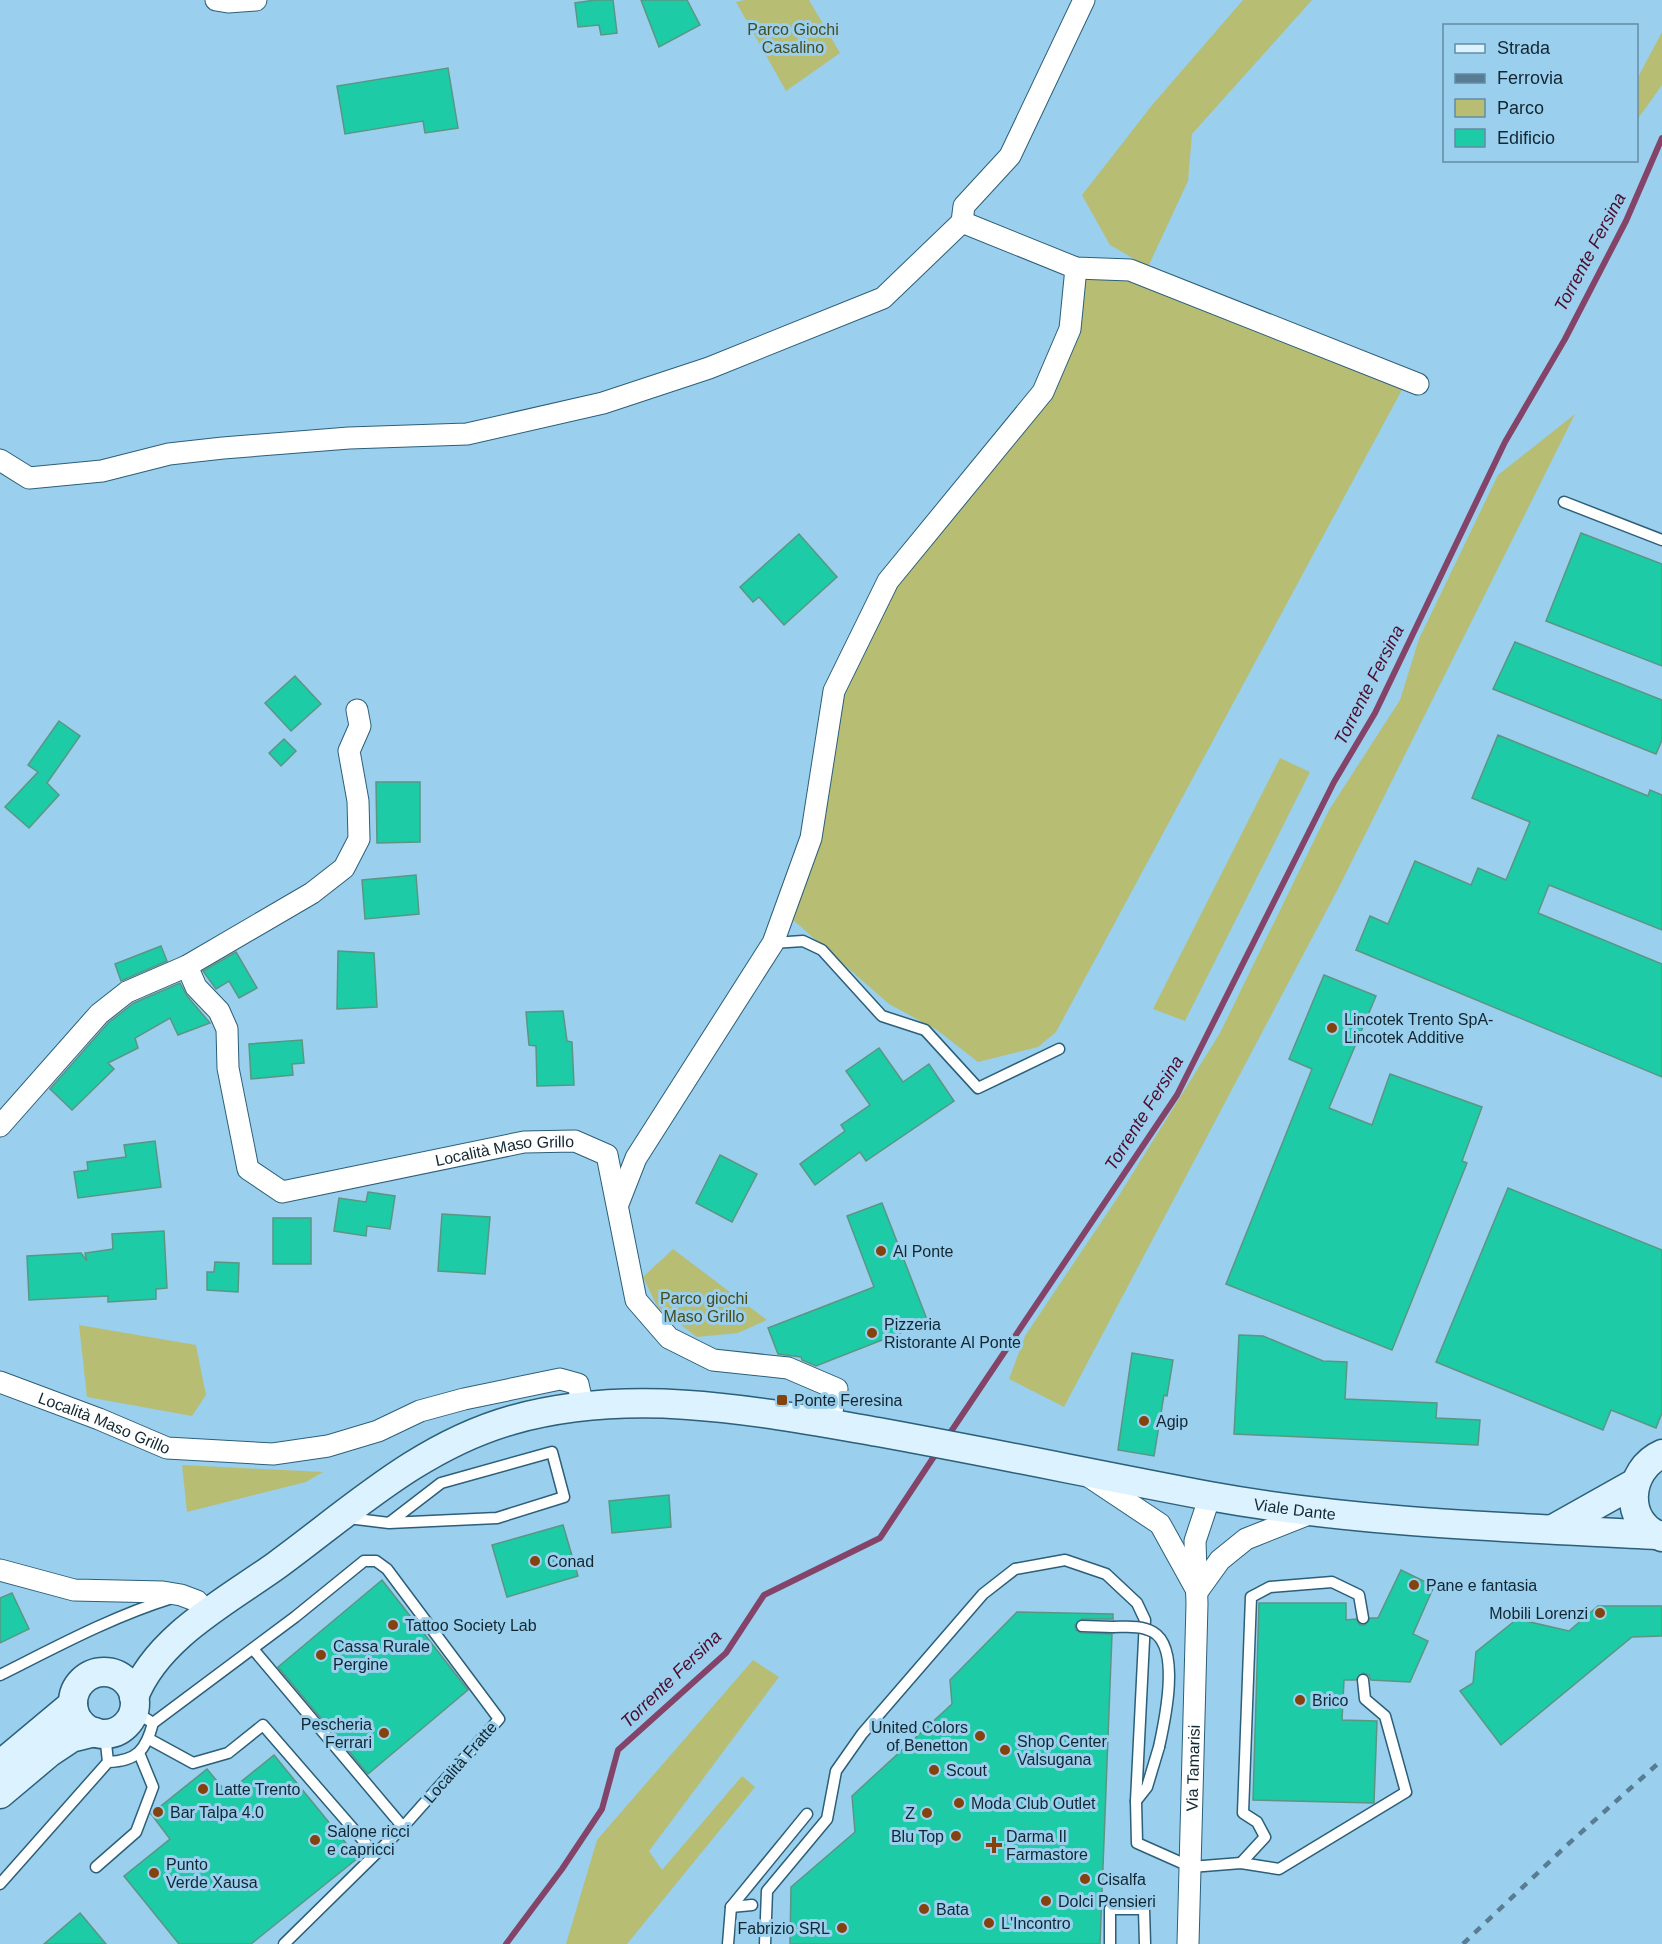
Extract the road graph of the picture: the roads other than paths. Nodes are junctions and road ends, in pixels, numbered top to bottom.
1 (216, 0) edge
2 (256, 0) edge
3 (1084, 0) edge
4 (962, 222) junction
5 (1076, 268) junction
6 (1418, 384) dead end
7 (0, 460) edge
8 (1564, 502) dead end
9 (1662, 540) edge
10 (357, 710) dead end
11 (772, 943) junction
12 (187, 966) junction
13 (1059, 1049) dead end
14 (0, 1126) edge
15 (618, 1204) junction
16 (0, 1382) edge
17 (583, 1407) junction
18 (838, 1425) junction
19 (1661, 1454) edge
20 (1076, 1468) junction
21 (1635, 1483) junction
22 (1210, 1496) junction
23 (1314, 1512) junction
24 (339, 1517) junction
25 (388, 1523) junction
26 (1553, 1529) junction
27 (1660, 1536) edge
28 (0, 1570) edge
29 (1197, 1592) junction
30 (181, 1595) junction
31 (208, 1615) junction
32 (1363, 1618) dead end
33 (1082, 1626) dead end
34 (179, 1636) junction
35 (253, 1649) junction
36 (101, 1672) junction
37 (0, 1675) edge
38 (1364, 1680) dead end
39 (73, 1704) junction
40 (140, 1710) junction
41 (100, 1733) junction
42 (149, 1739) junction
43 (139, 1753) junction
44 (108, 1762) junction
45 (0, 1766) edge
46 (0, 1794) edge
47 (1136, 1802) junction
48 (807, 1814) dead end
49 (403, 1827) junction
50 (375, 1854) junction
51 (1241, 1863) junction
52 (96, 1867) dead end
53 (1191, 1867) junction
54 (0, 1884) edge
55 (752, 1905) dead end
56 (731, 1907) junction
57 (284, 1944) edge
58 (728, 1944) edge
59 (765, 1944) edge
60 (1110, 1944) edge
61 (1145, 1944) edge
62 (1188, 1944) edge

1 - 2 street
3 - 4 street
4 - 5 street
4 - 7 street
5 - 6 street
5 - 11 street
8 - 9 lane
10 - 12 street
11 - 13 lane
11 - 15 street
12 - 14 street
12 - 15 street, Località Maso Grillo
15 - 18 street, Località Maso Grillo
16 - 17 street, Località Maso Grillo
17 - 18 main road
17 - 24 main road, Località Fratte
18 - 20 main road, Viale Dante
19 - 21 main road
20 - 22 main road, Viale Dante
20 - 29 street, Via Tamarisi
21 - 26 main road
21 - 27 main road
22 - 23 main road, Viale Dante
22 - 29 street, Via Tamarisi
23 - 26 main road, Viale Dante
23 - 29 street
24 - 25 lane
24 - 31 main road, Località Fratte
25 - 25 lane
26 - 27 main road, Viale Dante
28 - 30 street
29 - 53 street, Via Tamarisi
30 - 31 street
30 - 37 lane
31 - 34 main road, Località Fratte
32 - 51 lane
33 - 47 lane, bridge
34 - 36 main road, Località Fratte
34 - 40 main road, Località Fratte
35 - 40 lane, Località Fratte
35 - 49 lane
35 - 49 lane, Località Fratte
36 - 39 main road, Località Fratte
36 - 40 main road
38 - 51 lane
39 - 41 main road
39 - 45 main road, Località Fratte
40 - 41 main road, Località Fratte
40 - 42 lane, Località Fratte
41 - 44 lane
41 - 46 main road, Località Fratte
42 - 43 lane, Località Fratte
42 - 50 lane
43 - 44 lane
43 - 52 lane
44 - 54 lane
47 - 53 lane
47 - 59 lane
48 - 56 lane
49 - 50 lane, Località Fratte
50 - 57 lane, Località Fratte
51 - 53 lane
53 - 62 street, Via Tamarisi
55 - 56 lane
56 - 58 lane
60 - 61 lane

